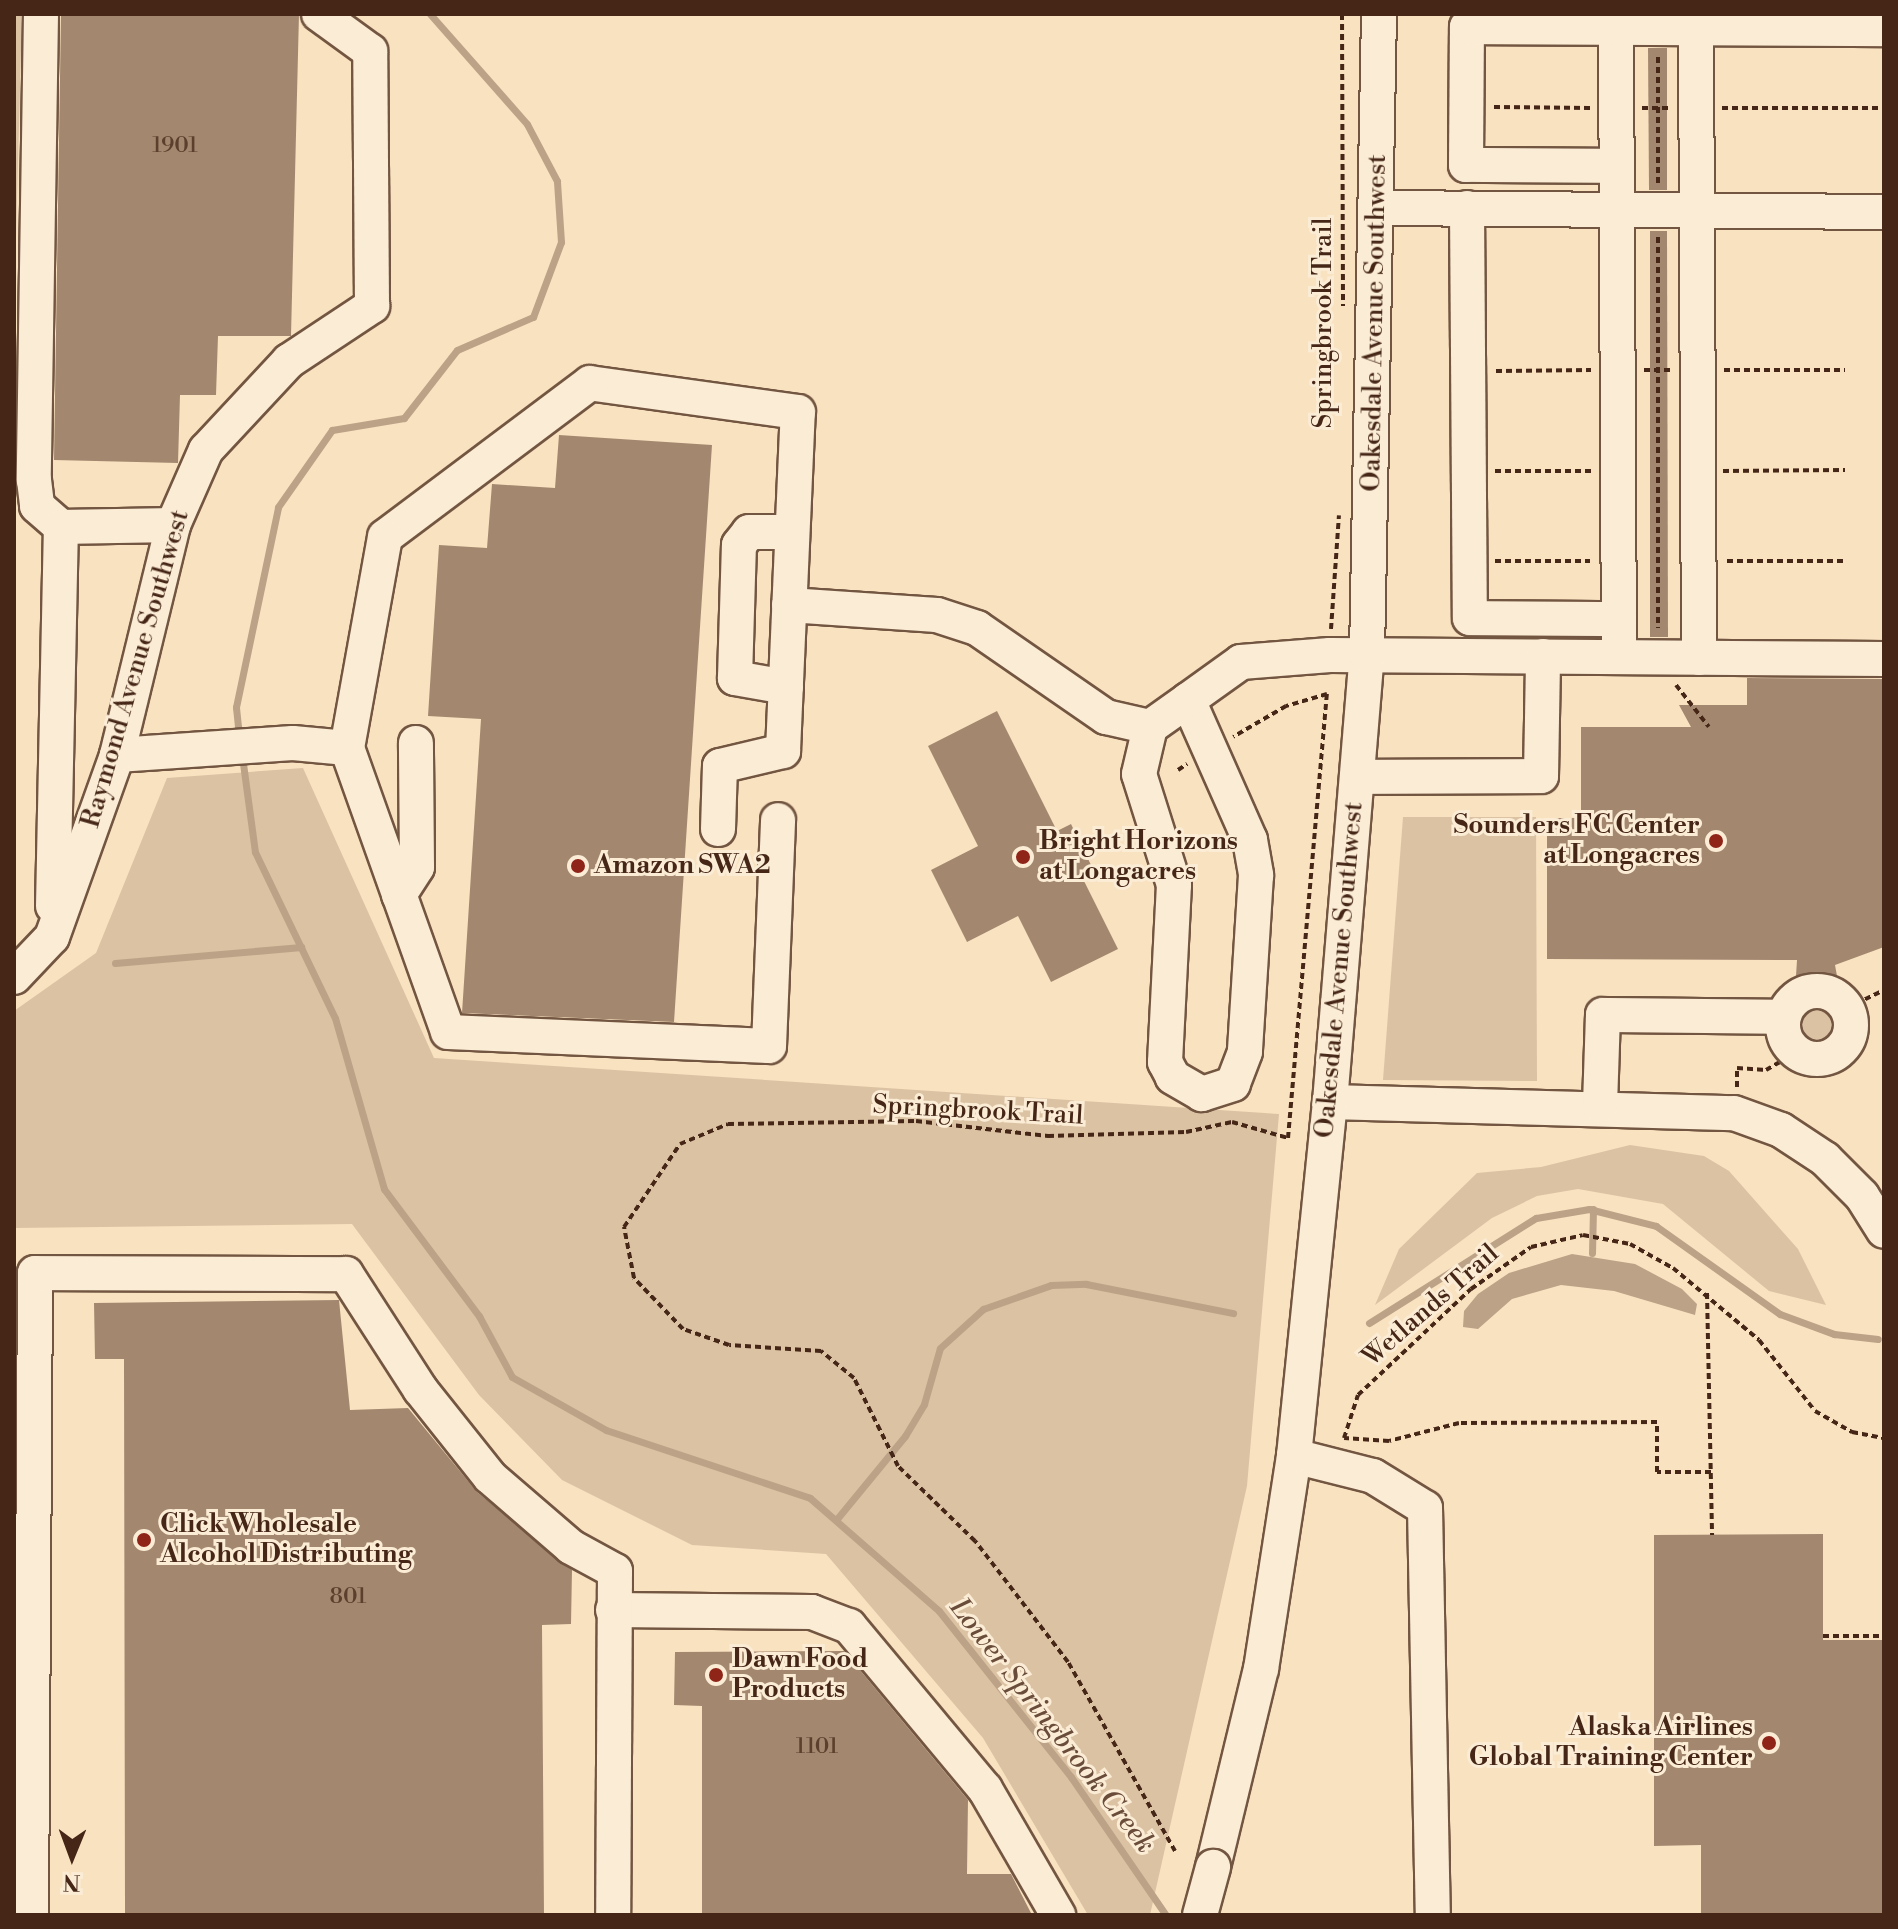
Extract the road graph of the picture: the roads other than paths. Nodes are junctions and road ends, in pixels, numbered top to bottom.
1 (41, 14) edge
2 (319, 14) edge
3 (1379, 14) edge
4 (1616, 28) junction
5 (1696, 28) junction
6 (1884, 29) edge
7 (1617, 166) junction
8 (1379, 208) junction
9 (1467, 208) junction
10 (1617, 209) junction
11 (1697, 210) junction
12 (1884, 212) edge
13 (173, 525) junction
14 (61, 527) junction
15 (792, 532) junction
16 (789, 605) junction
17 (1619, 619) junction
18 (1367, 655) junction
19 (1543, 656) junction
20 (1619, 657) junction
21 (1699, 658) junction
22 (1884, 659) edge
23 (786, 687) junction
24 (1188, 700) junction
25 (1150, 727) junction
26 (416, 743) dead end
27 (347, 748) junction
28 (117, 755) junction
29 (1357, 777) junction
30 (778, 820) dead end
31 (718, 829) dead end
32 (399, 895) junction
33 (52, 937) junction
34 (14, 977) edge
35 (1783, 1017) junction
36 (1330, 1102) junction
37 (1600, 1105) junction
38 (1884, 1231) edge
39 (24, 1291) edge
40 (1294, 1456) junction
41 (613, 1610) junction
42 (23, 1636) edge
43 (31, 1915) edge
44 (613, 1915) edge
45 (1058, 1915) edge
46 (1200, 1915) edge
47 (1433, 1915) edge

1 - 14 street
2 - 13 street, Raymond Avenue Southwest
3 - 8 street, Oakesdale Avenue Southwest
4 - 5 street
4 - 7 street
4 - 7 street
5 - 6 street
5 - 11 street
7 - 10 street
8 - 9 street
8 - 18 street, Oakesdale Avenue Southwest
9 - 10 street
9 - 17 street
10 - 11 street
10 - 17 street
11 - 12 street
11 - 21 street
13 - 14 street
13 - 28 street, Raymond Avenue Southwest
14 - 33 street
15 - 16 street
15 - 23 street
15 - 27 street
16 - 23 street
16 - 25 street
17 - 20 street
18 - 19 street
18 - 24 street
18 - 29 street, Oakesdale Avenue Southwest
19 - 20 street
19 - 29 street
20 - 21 street
21 - 22 street
23 - 31 street
24 - 25 street
24 - 25 street
26 - 32 street
27 - 28 street
27 - 32 street
28 - 33 street, Raymond Avenue Southwest
29 - 36 street, Oakesdale Avenue Southwest
30 - 32 street
33 - 34 street, Raymond Avenue Southwest
35 - 35 street
35 - 37 street
36 - 37 street
36 - 40 street, Oakesdale Avenue Southwest
37 - 38 street
39 - 41 street
39 - 42 street
40 - 46 street, Oakesdale Avenue Southwest, bridge
40 - 47 street
41 - 44 street
41 - 45 street
42 - 43 street

